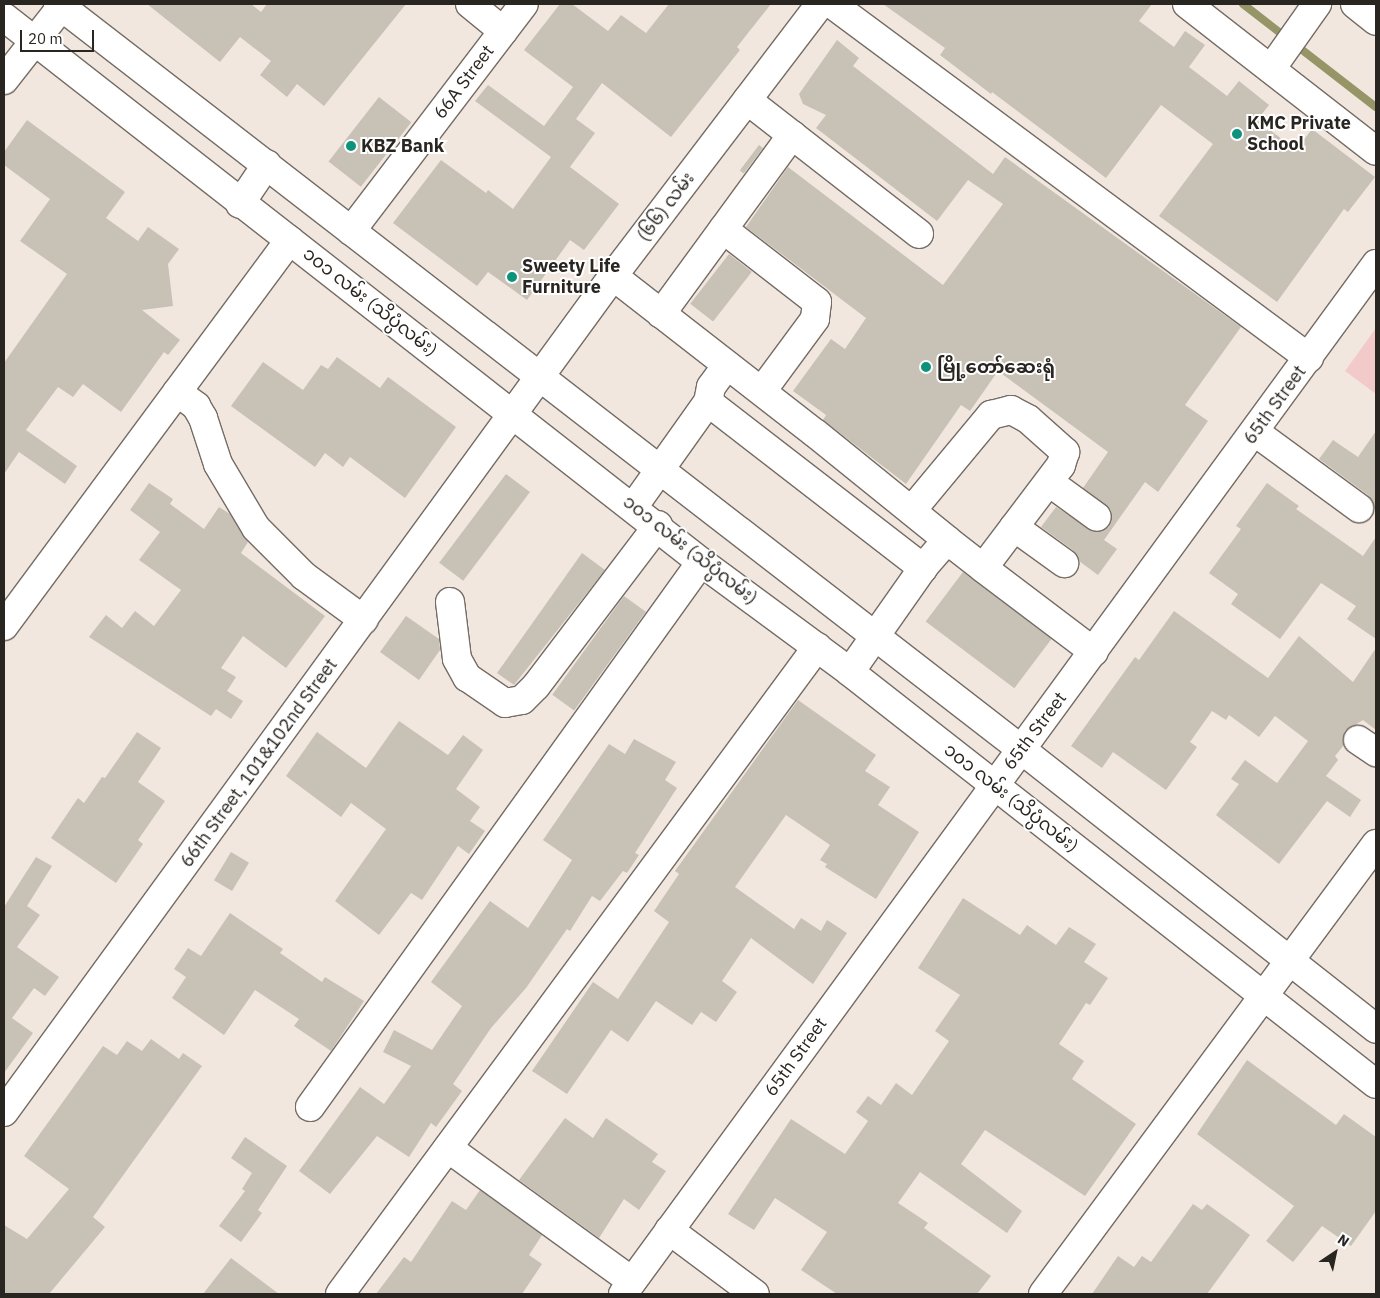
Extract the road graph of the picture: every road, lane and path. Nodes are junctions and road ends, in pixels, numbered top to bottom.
1 (470, 4) edge
2 (524, 4) edge
3 (820, 4) edge
4 (832, 4) edge
5 (1188, 4) edge
6 (1317, 4) edge
7 (1355, 4) edge
8 (60, 5) edge
9 (4, 17) edge
10 (1376, 21) edge
11 (503, 31) junction
12 (33, 40) junction
13 (1271, 69) junction
14 (4, 80) edge
15 (746, 100) junction
16 (792, 135) junction
17 (1376, 150) edge
18 (268, 164) junction
19 (240, 204) junction
20 (723, 229) junction
21 (350, 231) junction
22 (919, 234) dead end
23 (290, 240) junction
24 (1376, 264) edge
25 (613, 276) junction
26 (661, 314) junction
27 (1309, 358) junction
28 (727, 365) junction
29 (542, 377) junction
30 (762, 391) junction
31 (177, 392) junction
32 (708, 402) junction
33 (514, 412) junction
34 (1255, 432) junction
35 (658, 471) junction
36 (1049, 482) junction
37 (634, 506) junction
38 (1359, 508) dead end
39 (912, 510) junction
40 (1097, 518) dead end
41 (658, 525) junction
42 (1014, 526) junction
43 (947, 540) junction
44 (701, 562) junction
45 (1064, 563) dead end
46 (923, 568) junction
47 (983, 568) junction
48 (450, 602) dead end
49 (364, 620) junction
50 (4, 626) edge
51 (874, 637) junction
52 (817, 646) junction
53 (1094, 652) junction
54 (850, 672) junction
55 (1022, 750) junction
56 (994, 786) junction
57 (1376, 844) edge
58 (1291, 963) junction
59 (1267, 996) junction
60 (1376, 1029) edge
61 (1376, 1084) edge
62 (310, 1107) dead end
63 (4, 1112) edge
64 (448, 1148) junction
65 (669, 1230) junction
66 (628, 1288) edge
67 (340, 1294) edge
68 (755, 1294) edge
69 (1043, 1294) edge

1 - 11 street
2 - 11 street, 66A Street
3 - 15 street, (၆၆) လမ်း
4 - 27 street
5 - 13 street
6 - 13 street
7 - 10 street
8 - 12 street
8 - 18 street
9 - 12 street, ၁၀၁ လမ်း (သိပ္ပံလမ်း)
11 - 21 street, 66A Street
12 - 14 street
12 - 19 street, ၁၀၁ လမ်း (သိပ္ပံလမ်း)
13 - 17 street
15 - 16 street
15 - 25 street, (၆၆) လမ်း
16 - 20 street
16 - 22 street
18 - 19 street
18 - 21 street
19 - 23 street, ၁၀၁ လမ်း (သိပ္ပံလမ်း)
20 - 26 street
20 - 30 street
21 - 29 street
23 - 31 street
23 - 33 street, ၁၀၁ လမ်း (သိပ္ပံလမ်း)
24 - 27 street, 65th Street
25 - 26 street
25 - 29 street, (၆၆) လမ်း
26 - 28 street
27 - 34 street, 65th Street
28 - 30 street
28 - 32 street
29 - 33 street, (၆၆) လမ်း
29 - 35 street
30 - 39 street
31 - 49 street
31 - 50 street
32 - 35 street
32 - 46 street
33 - 37 street, ၁၀၁ လမ်း (သိပ္ပံလမ်း)
33 - 49 street, 66th Street, 101&102nd Street
34 - 38 street
34 - 53 street, 65th Street
35 - 37 street
35 - 51 street
36 - 39 street
36 - 40 street
36 - 42 street
37 - 41 street, ၁၀၁ လမ်း (သိပ္ပံလမ်း)
39 - 43 street
41 - 44 street, ၁၀၁ လမ်း (သိပ္ပံလမ်း)
41 - 48 street
42 - 45 street
42 - 47 street
43 - 46 street
43 - 47 street
44 - 52 street, ၁၀၁ လမ်း (သိပ္ပံလမ်း)
44 - 62 street
46 - 51 street
47 - 53 street
49 - 63 street, 66th Street, 101&102nd Street
51 - 54 street
51 - 55 street
52 - 54 street, ၁၀၁ လမ်း (သိပ္ပံလမ်း)
52 - 64 street
53 - 55 street, 65th Street
54 - 56 street, ၁၀၁ လမ်း (သိပ္ပံလမ်း)
55 - 56 street, 65th Street
55 - 58 street
56 - 59 street, ၁၀၁ လမ်း (သိပ္ပံလမ်း)
56 - 65 street, 65th Street
57 - 58 street
58 - 59 street
58 - 60 street
59 - 61 street, ၁၀၁ လမ်း (သိပ္ပံလမ်း)
59 - 69 street
64 - 66 street
64 - 67 street
65 - 66 street, 65th Street
65 - 68 street

